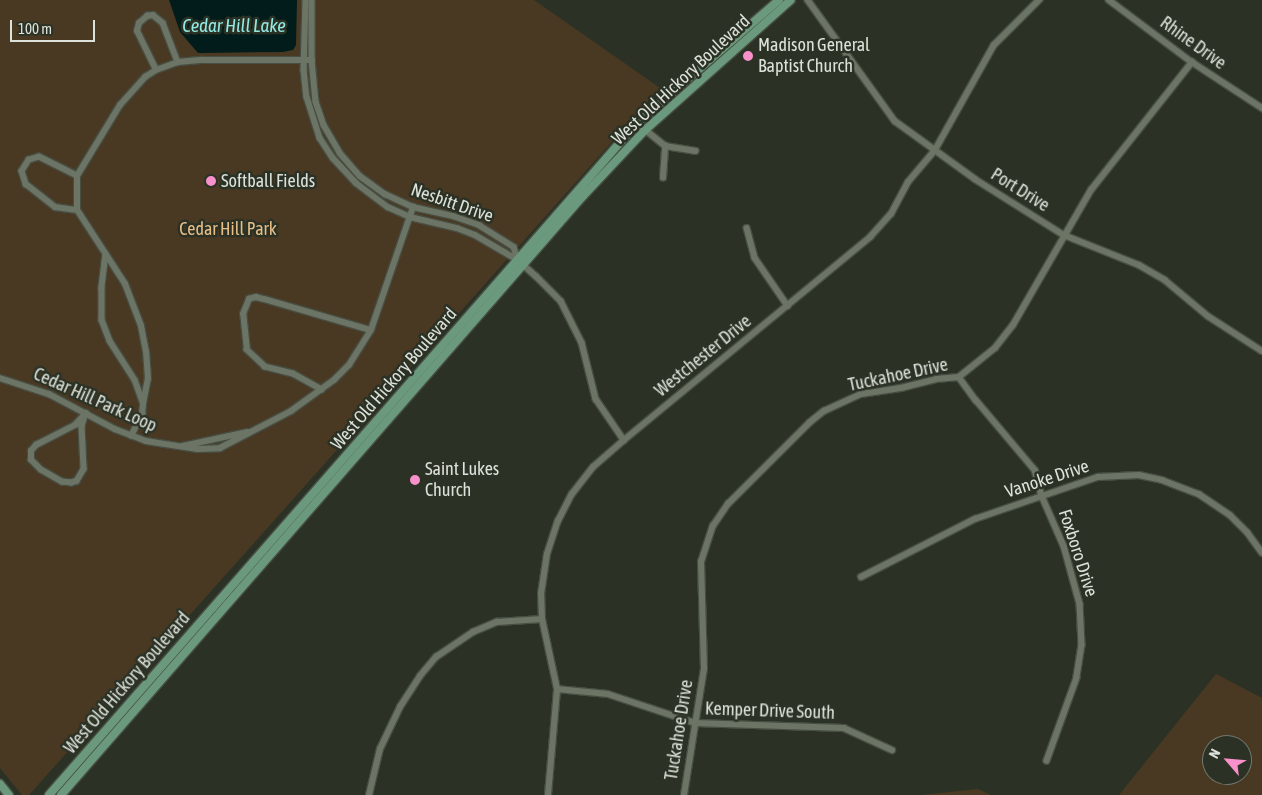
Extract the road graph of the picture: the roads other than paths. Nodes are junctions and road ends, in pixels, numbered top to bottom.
1 (306, 0) edge
2 (312, 0) edge
3 (779, 0) edge
4 (791, 0) edge
5 (808, 0) edge
6 (1038, 0) edge
7 (1109, 0) edge
8 (304, 60) junction
9 (312, 60) junction
10 (178, 62) junction
11 (1192, 62) junction
12 (156, 70) junction
13 (1262, 108) edge
14 (637, 123) junction
15 (644, 130) junction
16 (665, 146) junction
17 (935, 150) junction
18 (696, 151) dead end
19 (77, 176) junction
20 (662, 178) dead end
21 (413, 207) junction
22 (77, 210) junction
23 (410, 217) junction
24 (747, 228) dead end
25 (1064, 235) junction
26 (106, 254) junction
27 (521, 262) junction
28 (788, 306) junction
29 (371, 330) junction
30 (1262, 352) edge
31 (959, 377) junction
32 (0, 378) edge
33 (322, 390) junction
34 (144, 404) junction
35 (86, 413) junction
36 (259, 429) junction
37 (131, 436) junction
38 (624, 440) junction
39 (179, 447) junction
40 (1042, 496) junction
41 (1262, 552) edge
42 (861, 577) dead end
43 (542, 619) junction
44 (557, 689) junction
45 (695, 724) junction
46 (892, 750) dead end
47 (1047, 762) dead end
48 (0, 784) edge
49 (9, 795) edge
50 (48, 795) edge
51 (61, 795) edge
52 (369, 795) edge
53 (548, 795) edge
54 (684, 795) edge

1 - 8 street, Nesbitt Drive
2 - 9 street, Nesbitt Drive
3 - 14 main road, West Old Hickory Boulevard
4 - 15 main road, West Old Hickory Boulevard
5 - 17 street, Port Drive
6 - 17 street, Westchester Drive
7 - 11 street, Rhine Drive
8 - 9 street
8 - 10 street
8 - 23 street, Nesbitt Drive
9 - 21 street, Nesbitt Drive
10 - 12 street
10 - 12 street
11 - 13 street, Rhine Drive
11 - 25 street, Tuckahoe Drive
12 - 19 street
14 - 15 street
14 - 27 main road, West Old Hickory Boulevard
15 - 16 street
15 - 27 main road, West Old Hickory Boulevard
16 - 18 street
16 - 20 street
17 - 25 street, Port Drive
17 - 28 street, Westchester Drive
19 - 22 street
19 - 22 street
21 - 23 street, Cedar Hill Park Loop
21 - 27 street, Nesbitt Drive
22 - 26 street
23 - 27 street, Nesbitt Drive
23 - 29 street, Cedar Hill Park Loop
24 - 28 street
25 - 30 street, Port Drive
25 - 31 street, Tuckahoe Drive
26 - 34 street
26 - 34 street
27 - 38 street
27 - 50 main road, West Old Hickory Boulevard
27 - 51 main road, West Old Hickory Boulevard
28 - 38 street, Westchester Drive
29 - 33 street, Cedar Hill Park Loop
29 - 33 street
31 - 40 street, Foxboro Drive
31 - 45 street, Tuckahoe Drive
32 - 35 street, Cedar Hill Park Loop
33 - 36 street, Cedar Hill Park Loop
34 - 37 street
35 - 35 street
35 - 37 street, Cedar Hill Park Loop
36 - 39 street, Cedar Hill Park Loop
36 - 39 street, Cedar Hill Park Loop
37 - 39 street, Cedar Hill Park Loop
38 - 43 street, Westchester Drive
40 - 41 street, Vanoke Drive
40 - 42 street, Vanoke Drive
40 - 47 street, Foxboro Drive
43 - 44 street, Westchester Drive
43 - 52 street
44 - 45 street, Kemper Drive South
44 - 53 street, Westchester Drive
45 - 46 street, Kemper Drive South
45 - 54 street, Tuckahoe Drive
48 - 49 main road

